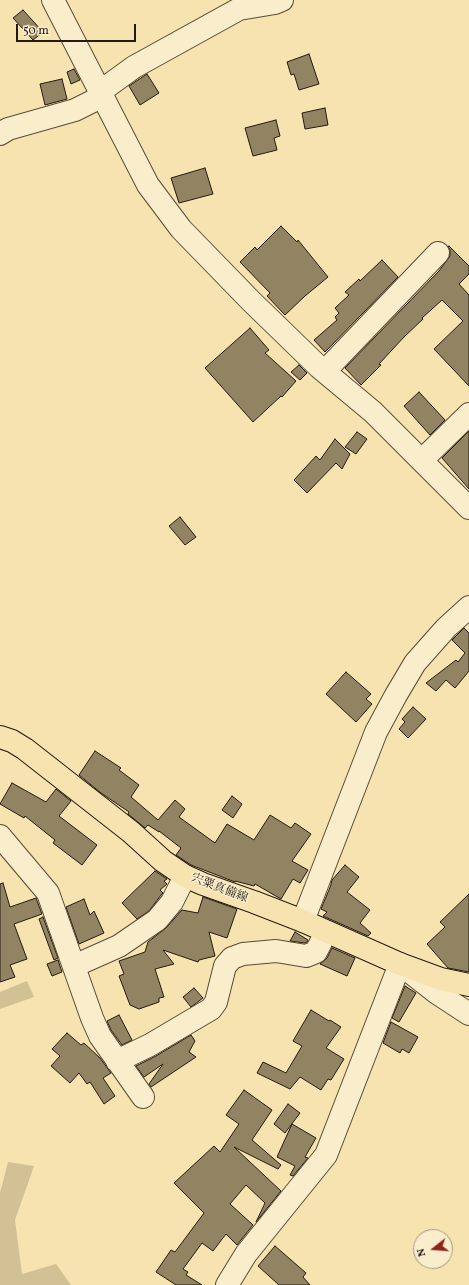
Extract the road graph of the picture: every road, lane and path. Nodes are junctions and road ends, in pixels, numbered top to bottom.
1 (53, 0) edge
2 (282, 0) edge
3 (102, 94) junction
4 (0, 134) edge
5 (438, 253) dead end
6 (325, 371) junction
7 (469, 414) edge
8 (422, 460) junction
9 (469, 508) edge
10 (469, 607) edge
11 (0, 737) edge
12 (0, 836) edge
13 (185, 876) junction
14 (303, 921) junction
15 (324, 936) junction
16 (74, 966) junction
17 (397, 970) junction
18 (469, 985) edge
19 (469, 1014) edge
20 (117, 1061) junction
21 (143, 1097) dead end
22 (227, 1285) edge

1 - 3 street
2 - 3 street
3 - 4 street
3 - 6 street
5 - 6 street
6 - 8 street
7 - 8 street
8 - 9 street
10 - 14 street
11 - 13 main road, 宍粟真備線
12 - 16 street
13 - 14 main road, 宍粟真備線
13 - 16 street
14 - 15 main road, 宍粟真備線
15 - 17 main road, 宍粟真備線
15 - 20 street
16 - 20 street
17 - 18 main road, 宍粟真備線
17 - 19 street
17 - 22 street
20 - 21 street

